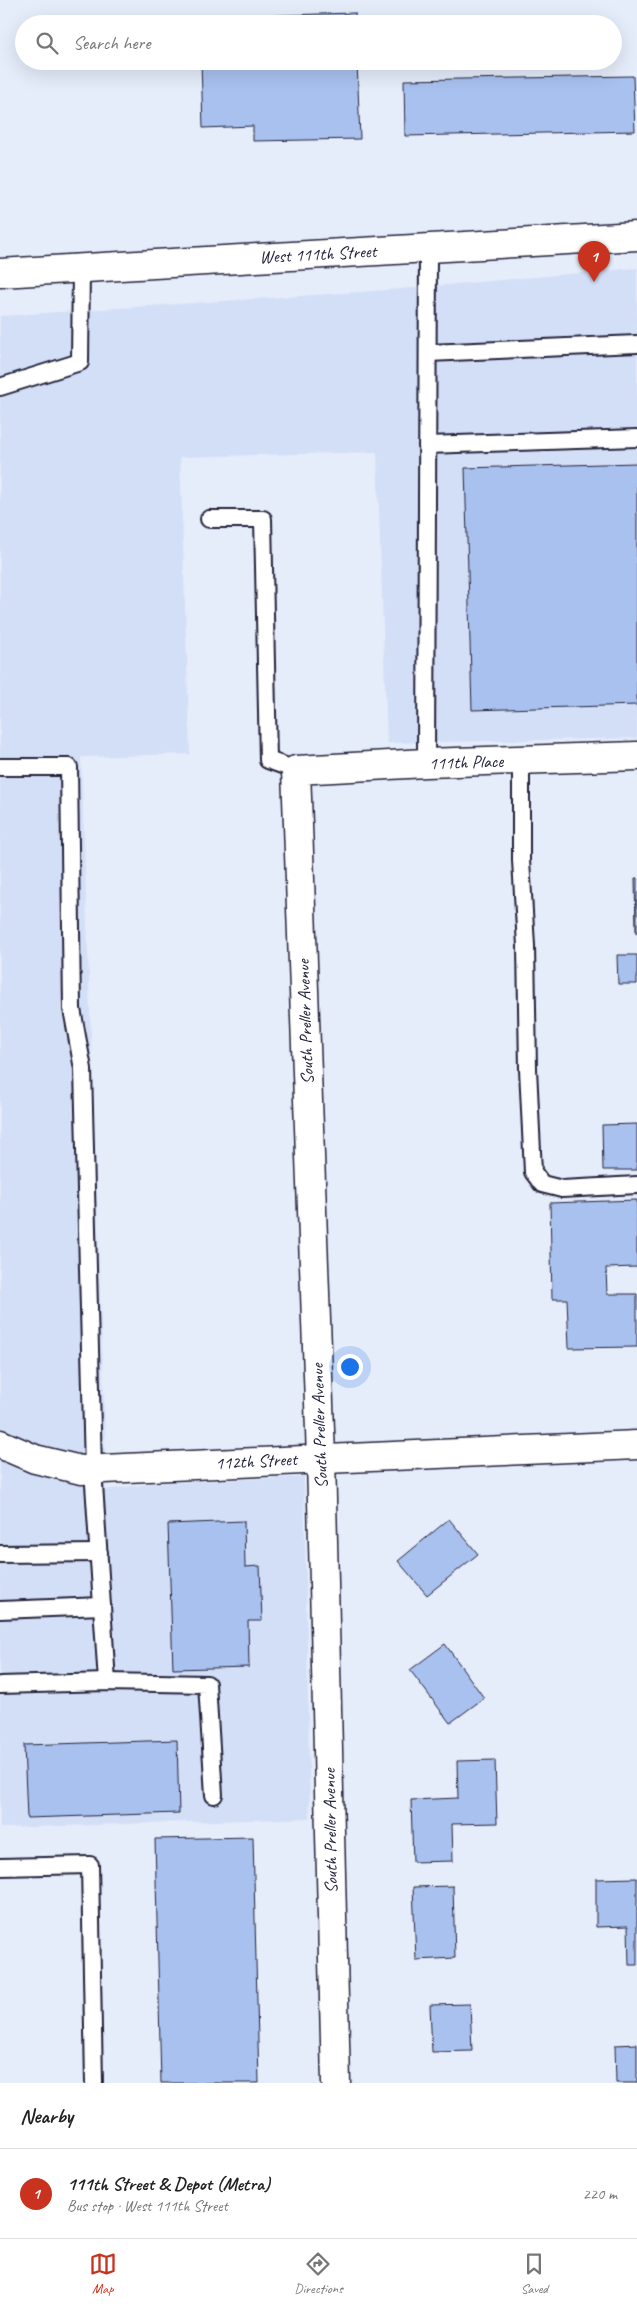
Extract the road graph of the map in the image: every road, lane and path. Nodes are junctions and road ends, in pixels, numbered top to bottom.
1 (637, 236) edge
2 (428, 248) junction
3 (81, 269) junction
4 (2, 271) edge
5 (637, 344) edge
6 (428, 353) junction
7 (0, 388) edge
8 (637, 438) edge
9 (427, 445) junction
10 (210, 519) dead end
11 (637, 756) edge
12 (520, 760) junction
13 (426, 763) junction
14 (0, 768) edge
15 (296, 770) junction
16 (637, 1185) edge
17 (0, 1444) edge
18 (637, 1445) edge
19 (321, 1458) junction
20 (93, 1469) junction
21 (99, 1553) junction
22 (0, 1554) edge
23 (102, 1606) junction
24 (0, 1610) edge
25 (108, 1682) junction
26 (0, 1685) edge
27 (214, 1795) dead end
28 (0, 1867) edge
29 (94, 2083) edge
30 (336, 2083) edge

1 - 2 street, West 111th Street
2 - 3 street, West 111th Street
2 - 6 lane
3 - 4 street, West 111th Street
3 - 7 lane
5 - 6 lane
6 - 9 lane
8 - 9 lane
9 - 13 lane
10 - 15 lane
11 - 12 street, 111th Place
12 - 13 street, 111th Place
12 - 16 lane
13 - 15 street, 111th Place
14 - 20 lane
15 - 19 street, South Preller Avenue
17 - 20 street, 112th Street
18 - 19 street, 112th Street
19 - 20 street, 112th Street
19 - 30 street, South Preller Avenue
20 - 21 lane
21 - 22 lane
21 - 23 lane
23 - 24 lane
23 - 25 lane
25 - 26 lane
25 - 27 lane
28 - 29 lane

